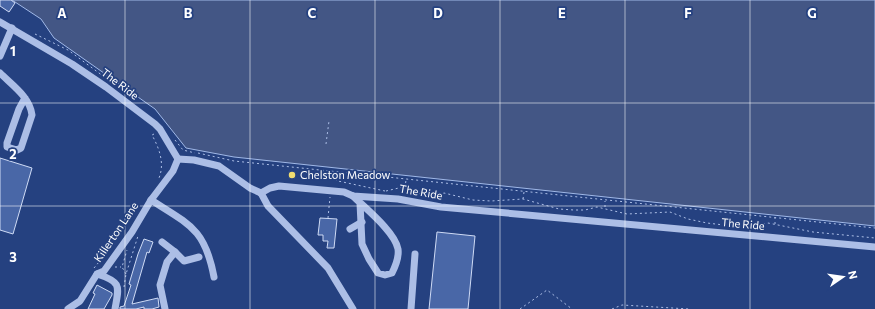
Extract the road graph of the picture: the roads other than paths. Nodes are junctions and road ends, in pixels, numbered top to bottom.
1 (0, 22) edge
2 (12, 28) junction
3 (0, 56) edge
4 (0, 73) edge
5 (25, 98) junction
6 (178, 159) junction
7 (261, 193) junction
8 (353, 196) junction
9 (151, 200) junction
10 (360, 203) junction
11 (362, 222) junction
12 (350, 229) dead end
13 (162, 242) dead end
14 (875, 247) edge
15 (175, 252) junction
16 (415, 254) dead end
17 (199, 257) dead end
18 (95, 272) junction
19 (214, 277) dead end
20 (68, 309) edge
21 (115, 309) edge
22 (165, 309) edge
23 (353, 309) edge
24 (411, 309) edge

1 - 2 street, The Ride
2 - 3 street
2 - 6 street, The Ride
4 - 5 street
5 - 5 street
6 - 7 street
6 - 9 street, Killerton Lane
7 - 8 street, The Ride
7 - 23 street
8 - 10 street
8 - 14 street, The Ride
9 - 18 street, Killerton Lane
9 - 19 street
10 - 11 street
10 - 11 street
11 - 12 street
13 - 15 street
15 - 17 street
15 - 22 street
16 - 24 street
18 - 20 street, Killerton Lane
18 - 21 street, Killerton Lane

